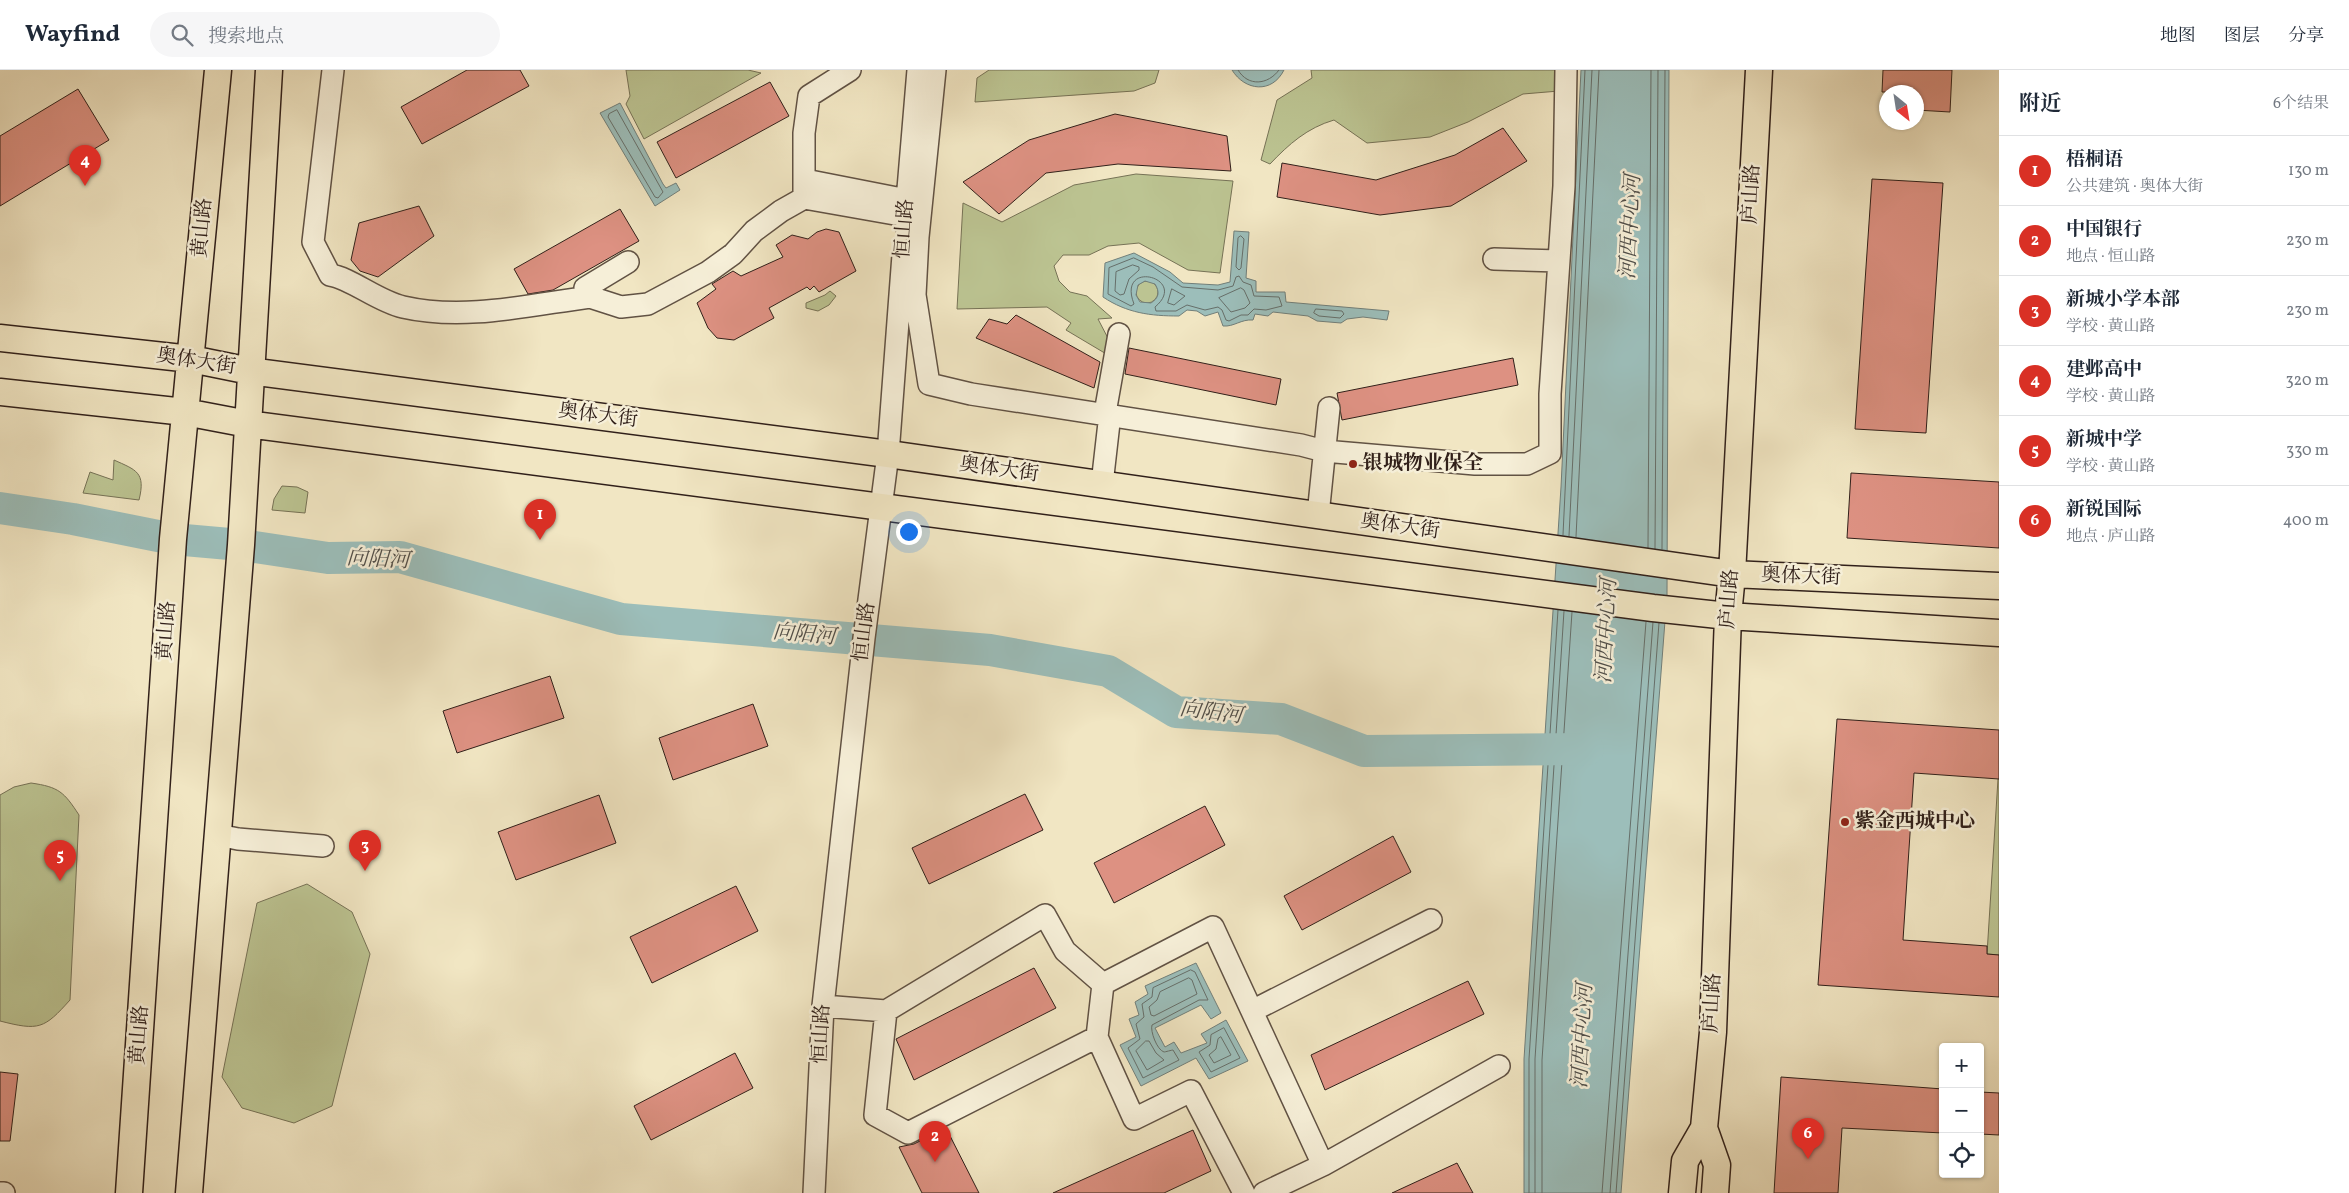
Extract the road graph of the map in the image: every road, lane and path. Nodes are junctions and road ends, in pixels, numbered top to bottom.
1 (218, 70) edge
2 (269, 70) edge
3 (333, 70) edge
4 (850, 70) edge
5 (918, 70) edge
6 (935, 70) edge
7 (1566, 70) edge
8 (1759, 70) edge
9 (804, 189) junction
10 (907, 208) junction
11 (1494, 259) dead end
12 (1559, 261) junction
13 (628, 262) dead end
14 (590, 297) junction
15 (1119, 334) dead end
16 (0, 338) edge
17 (191, 359) junction
18 (250, 371) junction
19 (0, 392) edge
20 (1329, 408) dead end
21 (184, 412) junction
22 (1108, 414) junction
23 (248, 424) junction
24 (1324, 451) junction
25 (888, 454) junction
26 (1102, 484) junction
27 (881, 507) junction
28 (1318, 515) junction
29 (1732, 574) junction
30 (1999, 586) edge
31 (1728, 616) junction
32 (1999, 632) edge
33 (218, 835) junction
34 (324, 846) dead end
35 (1431, 920) dead end
36 (1103, 984) junction
37 (822, 1006) junction
38 (886, 1011) junction
39 (1252, 1011) junction
40 (1098, 1037) junction
41 (1499, 1066) dead end
42 (1704, 1128) junction
43 (1323, 1165) junction
44 (129, 1193) edge
45 (189, 1193) edge
46 (814, 1193) edge
47 (1244, 1193) edge
48 (1264, 1193) edge
49 (1682, 1193) edge
50 (1715, 1193) edge

1 - 17 main road, 黄山路
2 - 18 main road
3 - 14 street
4 - 9 street
5 - 10 street, 恒山路
6 - 22 street
7 - 12 street
8 - 29 main road, 庐山路
9 - 10 street
9 - 14 street
10 - 25 street, 恒山路
11 - 12 street
12 - 24 street
13 - 14 street
15 - 22 street
16 - 17 main road, 奥体大街
17 - 18 main road, 奥体大街
17 - 21 main road, 黄山路
18 - 23 main road
18 - 25 main road, 奥体大街
19 - 21 main road
20 - 24 street
21 - 23 main road
21 - 44 main road, 黄山路
22 - 24 street
22 - 26 street
23 - 27 main road
23 - 33 main road
24 - 28 street
25 - 26 main road, 奥体大街
25 - 27 street, 恒山路
26 - 28 main road, 奥体大街
27 - 31 main road
27 - 37 street, 恒山路
28 - 29 main road, 奥体大街
29 - 30 main road, 奥体大街
29 - 31 main road, 庐山路
31 - 32 main road
31 - 42 main road, 庐山路
33 - 34 street
33 - 45 main road
35 - 39 street
36 - 38 street
36 - 39 street
36 - 40 street
37 - 38 street
37 - 46 street, 恒山路
38 - 40 street
39 - 43 street
40 - 47 street
41 - 43 street
42 - 49 main road, 庐山路
42 - 50 main road, 庐山路
43 - 48 street

